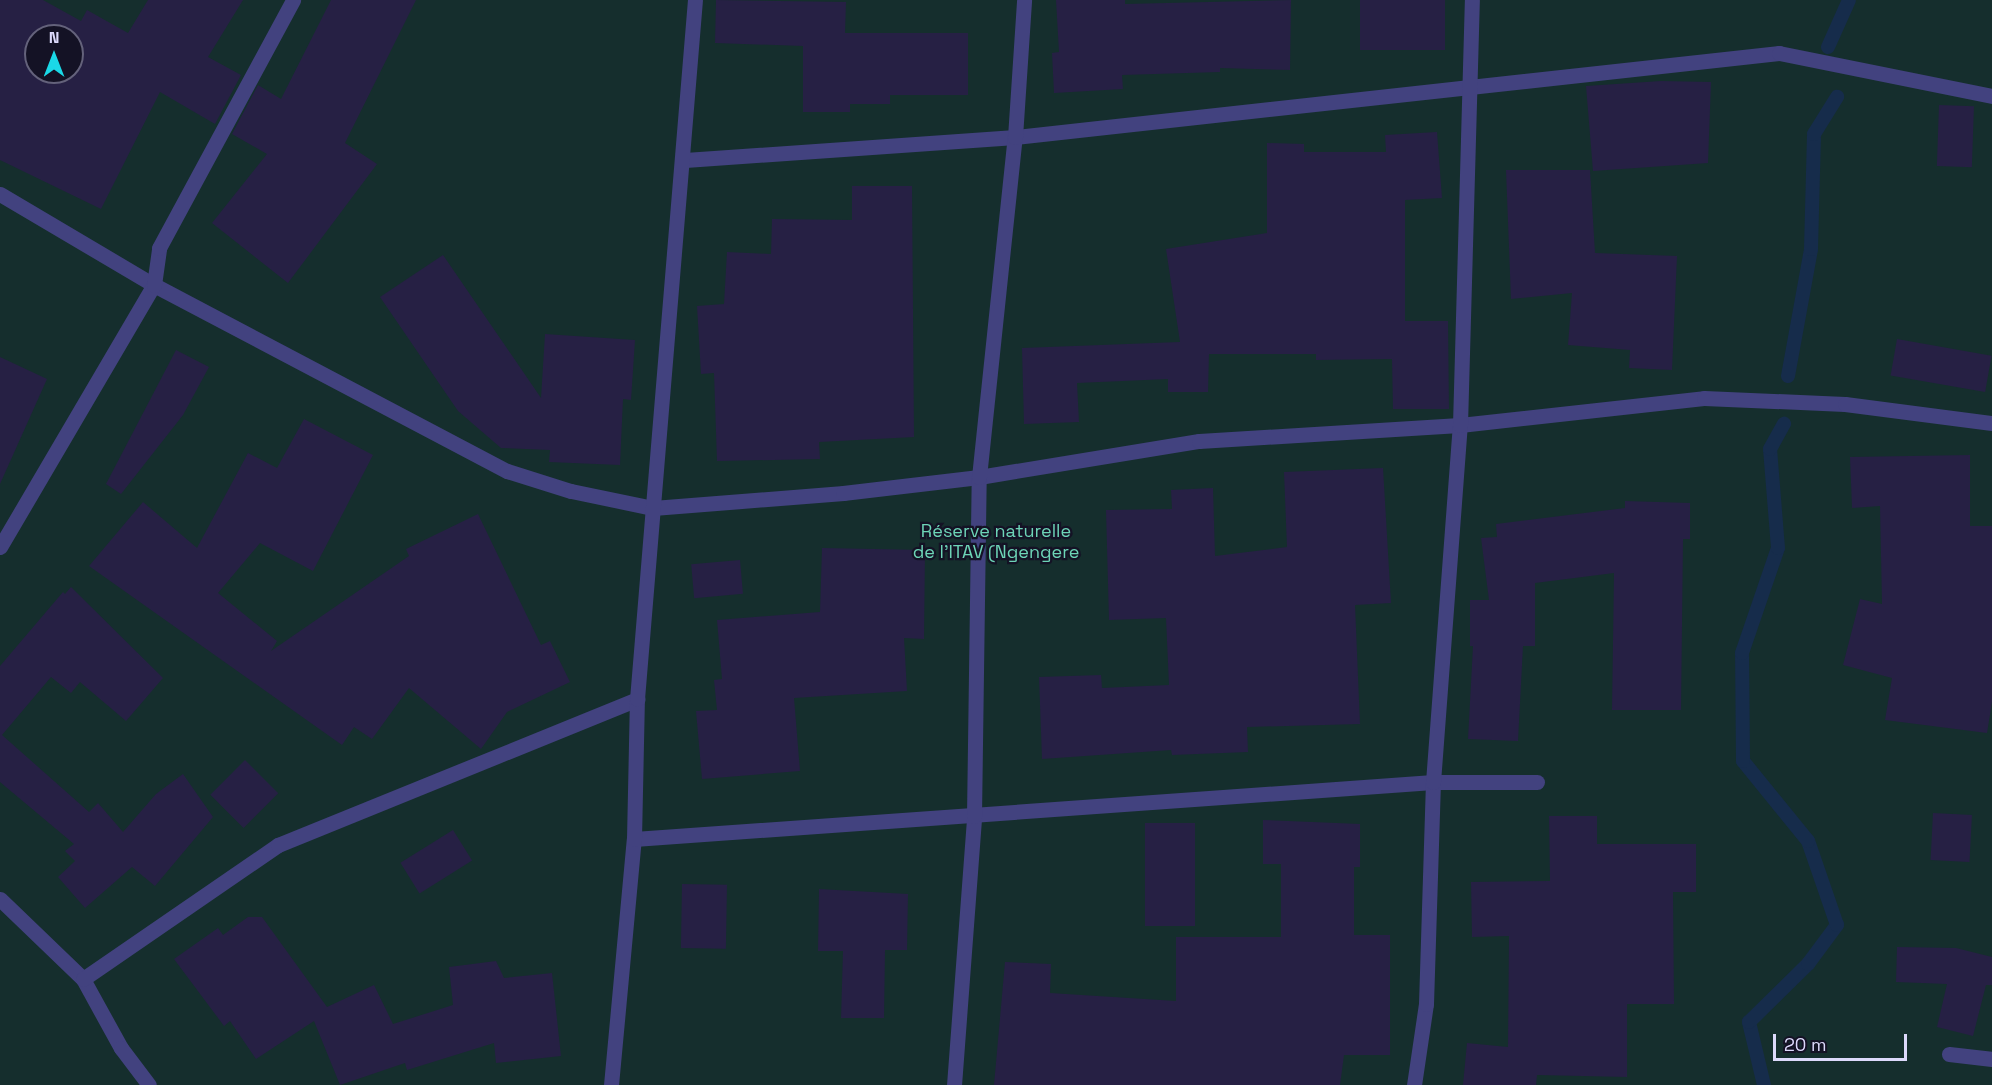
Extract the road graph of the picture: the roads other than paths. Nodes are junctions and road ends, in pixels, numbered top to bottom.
1 (293, 0) edge
2 (695, 0) edge
3 (1024, 0) edge
4 (1472, 0) edge
5 (1472, 84) junction
6 (1992, 96) edge
7 (1015, 137) junction
8 (685, 160) junction
9 (0, 194) edge
10 (154, 285) junction
11 (1992, 423) edge
12 (1460, 425) junction
13 (979, 477) junction
14 (653, 508) junction
15 (0, 548) edge
16 (637, 699) junction
17 (1433, 783) junction
18 (1538, 783) dead end
19 (974, 816) junction
20 (634, 838) junction
21 (0, 899) edge
22 (83, 979) junction
23 (1949, 1054) dead end
24 (1992, 1059) edge
25 (149, 1085) edge
26 (611, 1085) edge
27 (954, 1085) edge
28 (1414, 1085) edge

1 - 10 street
2 - 8 street
3 - 7 street
4 - 5 street
5 - 6 street
5 - 7 street
5 - 12 street
7 - 8 street
7 - 13 street
8 - 14 street
9 - 10 street
10 - 14 street
10 - 15 street
11 - 12 street
12 - 13 street
12 - 17 street
13 - 14 street
13 - 19 street
14 - 16 street
16 - 20 street
16 - 22 street
17 - 18 street
17 - 19 street
17 - 28 street
19 - 20 street
19 - 27 street
20 - 26 street
21 - 22 street
22 - 25 street
23 - 24 street

